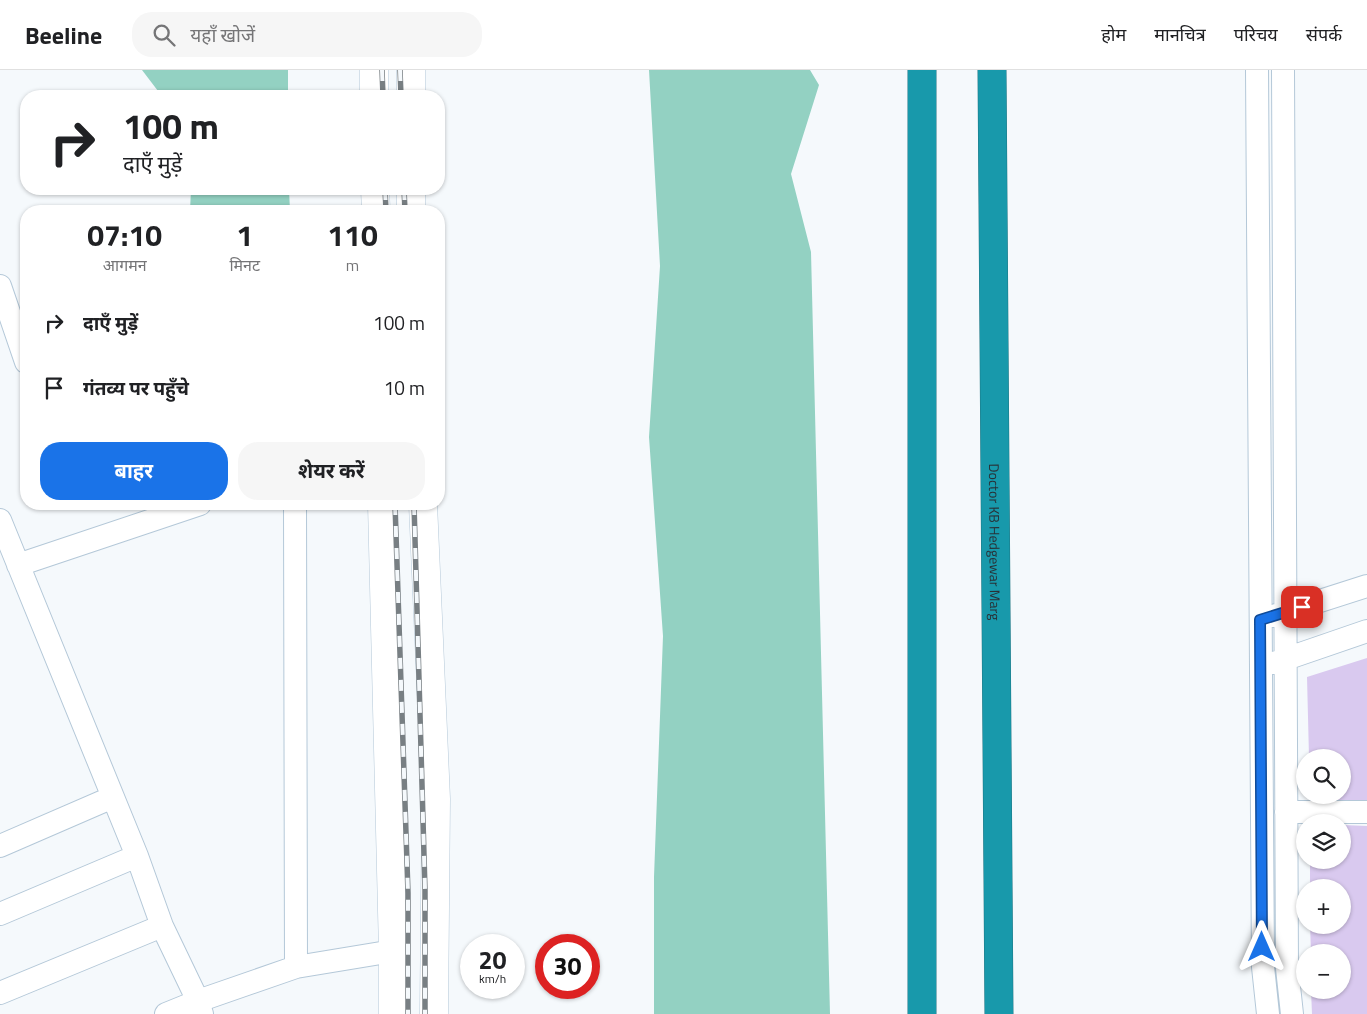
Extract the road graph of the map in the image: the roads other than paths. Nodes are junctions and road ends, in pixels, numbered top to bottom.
1 (374, 70) edge
2 (411, 70) edge
3 (922, 70) edge
4 (992, 70) edge
5 (1257, 70) edge
6 (1283, 70) edge
7 (374, 90) edge
8 (411, 90) edge
9 (0, 286) edge
10 (20, 344) edge
11 (182, 510) edge
12 (295, 510) edge
13 (382, 510) edge
14 (423, 510) edge
15 (0, 520) edge
16 (18, 565) junction
17 (1367, 586) edge
18 (1285, 612) junction
19 (1260, 620) junction
20 (1367, 631) edge
21 (1286, 659) junction
22 (1261, 668) junction
23 (113, 797) junction
24 (1286, 812) junction
25 (1367, 812) edge
26 (0, 846) edge
27 (137, 856) junction
28 (0, 914) edge
29 (162, 926) junction
30 (393, 951) junction
31 (296, 967) junction
32 (0, 993) edge
33 (200, 1008) edge
34 (166, 1014) edge
35 (393, 1014) edge
36 (434, 1014) edge
37 (922, 1014) edge
38 (999, 1014) edge
39 (1268, 1014) edge
40 (1292, 1014) edge

1 - 7 main road
2 - 8 main road
3 - 37 highway
4 - 38 highway, Doctor KB Hedgewar Marg
5 - 19 street
6 - 18 street
9 - 10 street
11 - 16 street
12 - 31 street
13 - 30 main road
14 - 36 main road
15 - 16 street
16 - 23 street
17 - 18 street
18 - 19 street
18 - 21 street
19 - 22 street
20 - 21 street
21 - 22 street
21 - 24 street
22 - 39 street
23 - 26 street
23 - 27 street
24 - 25 street
24 - 40 street
27 - 28 street
27 - 29 street
29 - 32 street
29 - 33 street
30 - 31 street
30 - 35 main road
31 - 33 street
33 - 34 street

